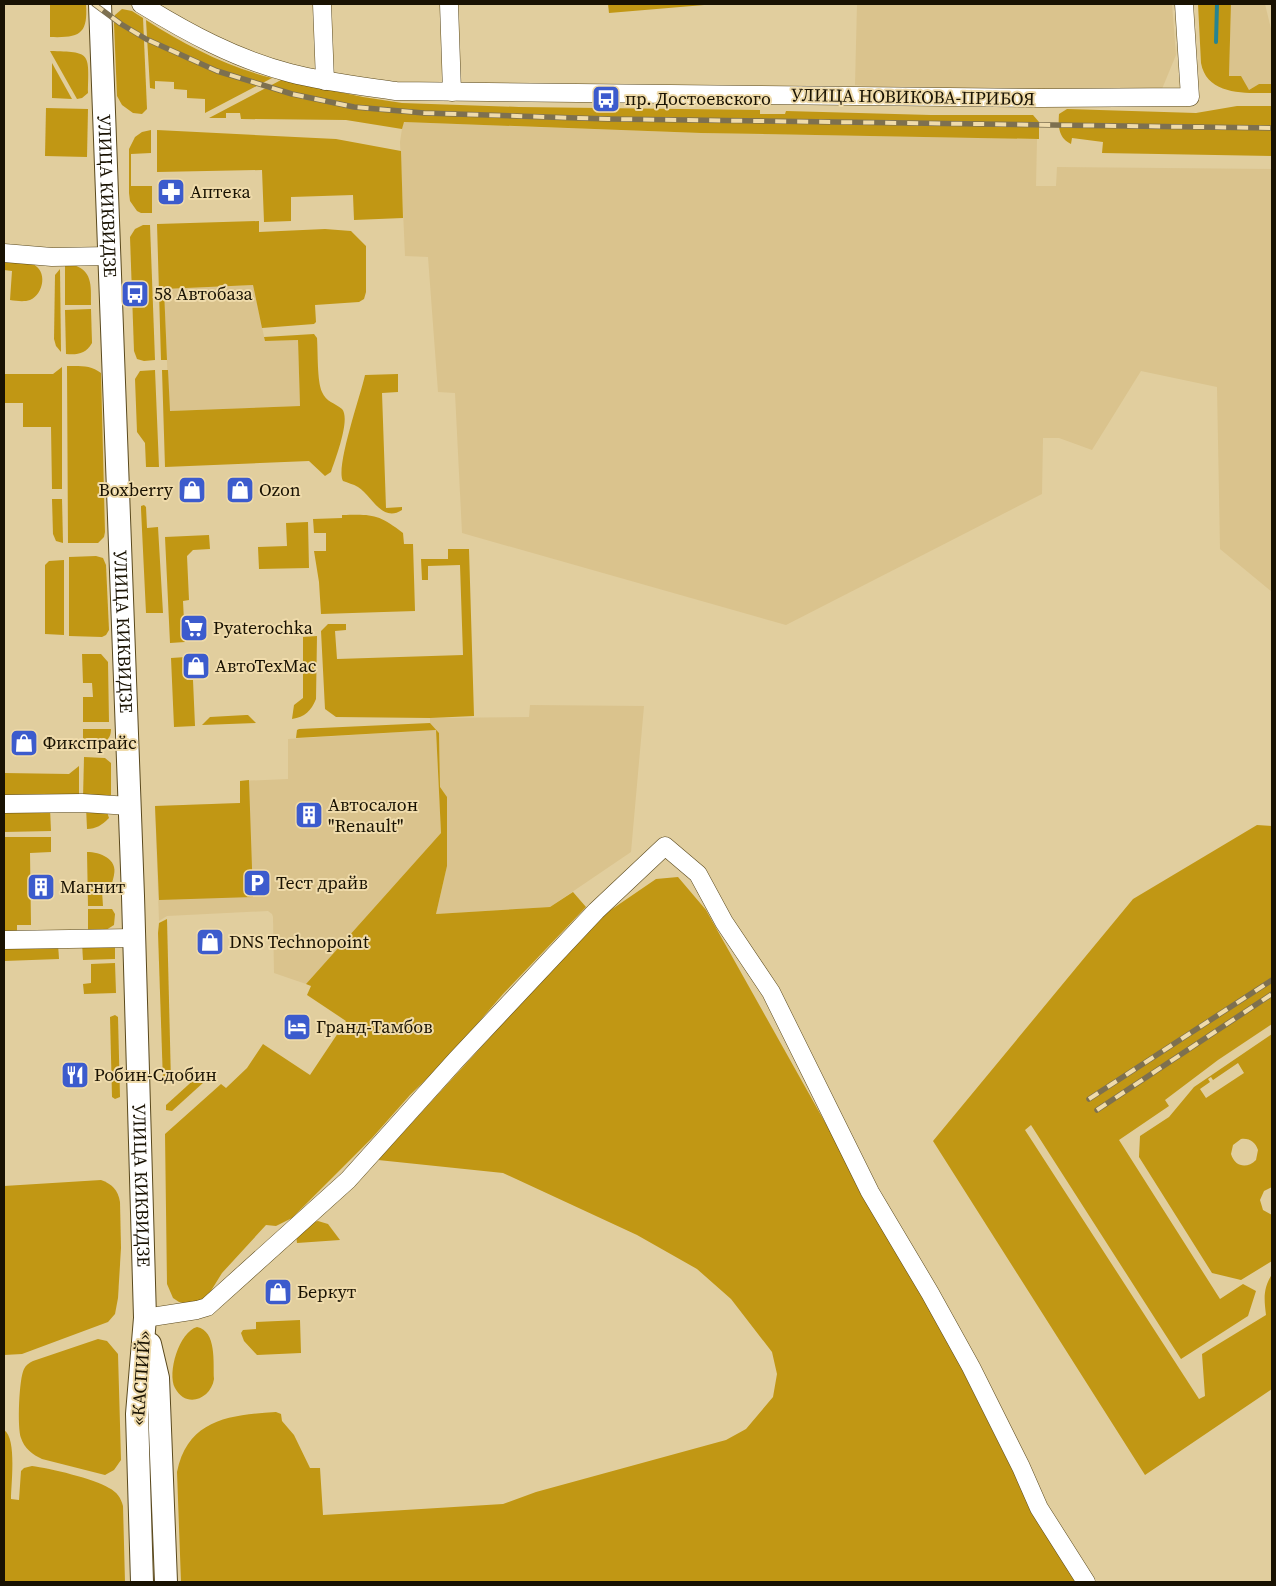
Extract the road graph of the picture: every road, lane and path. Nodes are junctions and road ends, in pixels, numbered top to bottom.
1 (100, 4) edge
2 (141, 4) edge
3 (322, 4) edge
4 (449, 4) edge
5 (1184, 4) edge
6 (325, 81) junction
7 (452, 92) junction
8 (4, 253) edge
9 (110, 256) junction
10 (4, 804) edge
11 (130, 806) junction
12 (134, 938) junction
13 (4, 940) edge
14 (145, 1318) junction
15 (142, 1582) edge
16 (166, 1582) edge
17 (1086, 1582) edge

1 - 9 main road, УЛИЦА КИКВИДЗЕ
2 - 6 street, УЛИЦА НОВИКОВА-ПРИБОЯ
3 - 6 street
4 - 7 street
5 - 7 street, УЛИЦА НОВИКОВА-ПРИБОЯ
6 - 7 street, УЛИЦА НОВИКОВА-ПРИБОЯ
8 - 9 street
9 - 11 main road, УЛИЦА КИКВИДЗЕ
10 - 11 street
11 - 12 main road, УЛИЦА КИКВИДЗЕ
12 - 13 street
12 - 14 main road, УЛИЦА КИКВИДЗЕ
14 - 15 main road, «КАСПИЙ»
14 - 16 main road, «КАСПИЙ»
14 - 17 street

